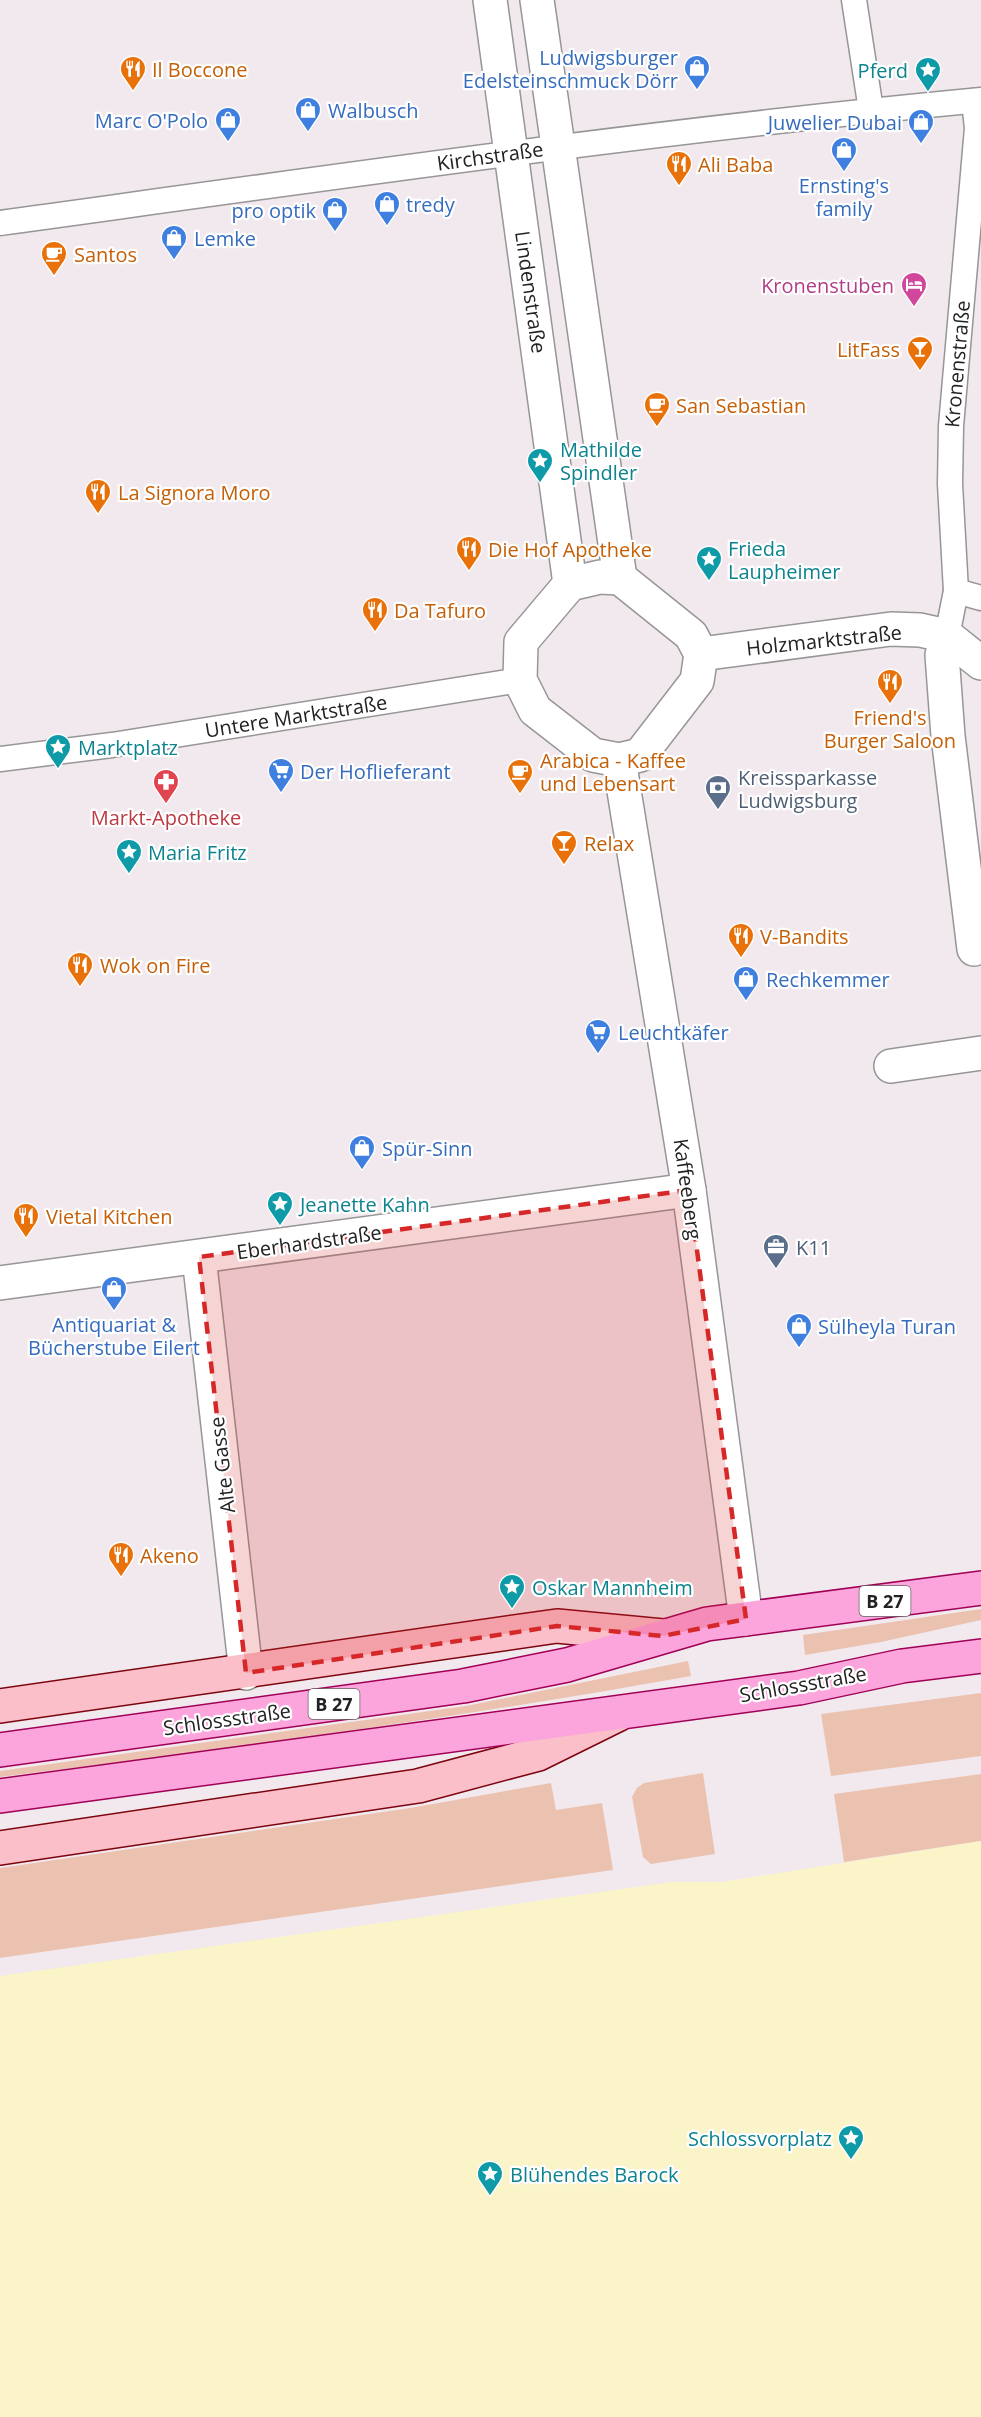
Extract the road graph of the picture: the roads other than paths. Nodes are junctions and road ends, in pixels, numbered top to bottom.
1 (490, 0) edge
2 (537, 0) edge
3 (854, 0) edge
4 (977, 101) edge
5 (871, 110) junction
6 (558, 147) junction
7 (512, 153) junction
8 (0, 223) edge
9 (620, 578) junction
10 (570, 584) junction
11 (956, 591) junction
12 (981, 598) edge
13 (946, 636) junction
14 (701, 654) junction
15 (981, 663) edge
16 (520, 680) junction
17 (0, 759) edge
18 (619, 760) junction
19 (974, 949) dead end
20 (981, 1053) edge
21 (891, 1066) dead end
22 (688, 1190) junction
23 (199, 1257) junction
24 (0, 1283) edge
25 (981, 1588) edge
26 (746, 1619) junction
27 (663, 1636) junction
28 (981, 1656) edge
29 (246, 1673) junction
30 (0, 1706) edge
31 (625, 1712) junction
32 (0, 1750) edge
33 (0, 1796) edge
34 (0, 1848) edge

1 - 7 street, Lindenstraße
2 - 6 street
3 - 5 street
4 - 5 street, Kirchstraße
4 - 11 street, Kronenstraße
5 - 6 street, Kirchstraße
6 - 7 street, Kirchstraße
6 - 9 street
7 - 8 street, Kirchstraße
7 - 10 street, Lindenstraße
9 - 10 street
9 - 14 street
10 - 16 street
11 - 12 street
11 - 13 street, Kronenstraße
13 - 14 street, Holzmarktstraße
13 - 15 street
13 - 19 street, Kronenstraße
14 - 18 street
16 - 17 street, Untere Marktstraße
16 - 18 street
18 - 22 street, Kaffeeberg
20 - 21 street
22 - 23 street, Eberhardstraße
22 - 26 street, Kaffeeberg
23 - 24 street, Eberhardstraße
23 - 29 street, Alte Gasse
25 - 26 main road, Schlossstraße / B 27
26 - 27 main road, Schlossstraße / B 27
27 - 29 main road, Schlossstraße
27 - 32 main road, Schlossstraße / B 27
28 - 31 main road, Schlossstraße / B 27
29 - 30 main road, Schlossstraße
31 - 33 main road, Schlossstraße / B 27
31 - 34 main road, Schlossstraße

